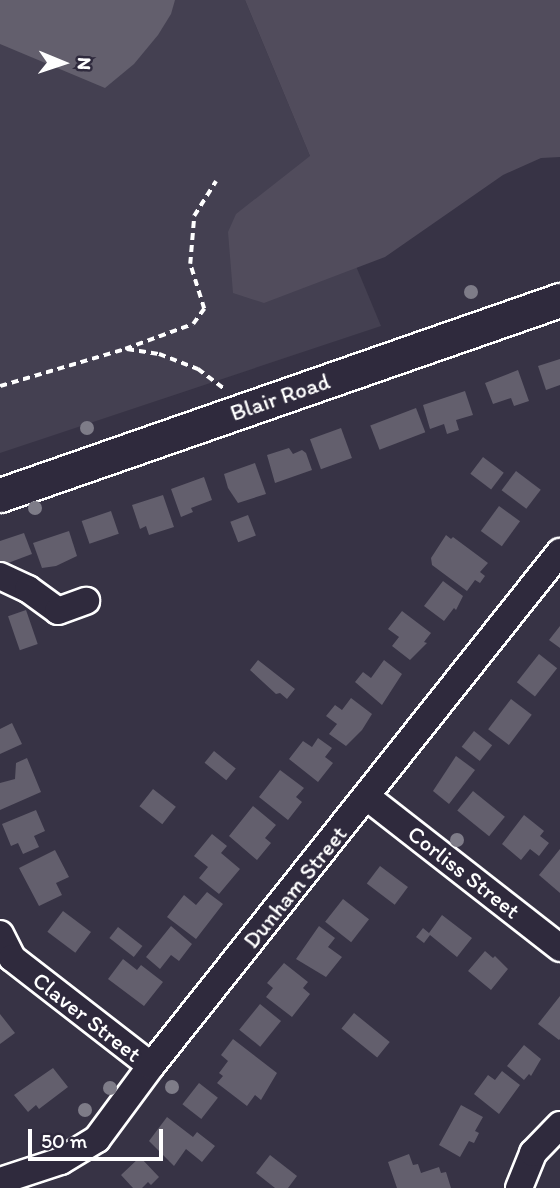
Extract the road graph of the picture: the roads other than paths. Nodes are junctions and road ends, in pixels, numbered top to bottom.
1 (560, 300) edge
2 (0, 495) edge
3 (560, 552) edge
4 (0, 576) edge
5 (86, 601) dead end
6 (367, 797) junction
7 (0, 934) edge
8 (560, 948) edge
9 (151, 1066) junction
10 (560, 1125) edge
11 (0, 1181) edge
12 (519, 1188) edge

1 - 2 main road, Blair Road
3 - 6 street, Dunham Street
4 - 5 street
6 - 8 street, Corliss Street
6 - 9 street, Dunham Street
7 - 9 street, Claver Street
9 - 11 street, Dunham Street
10 - 12 street

